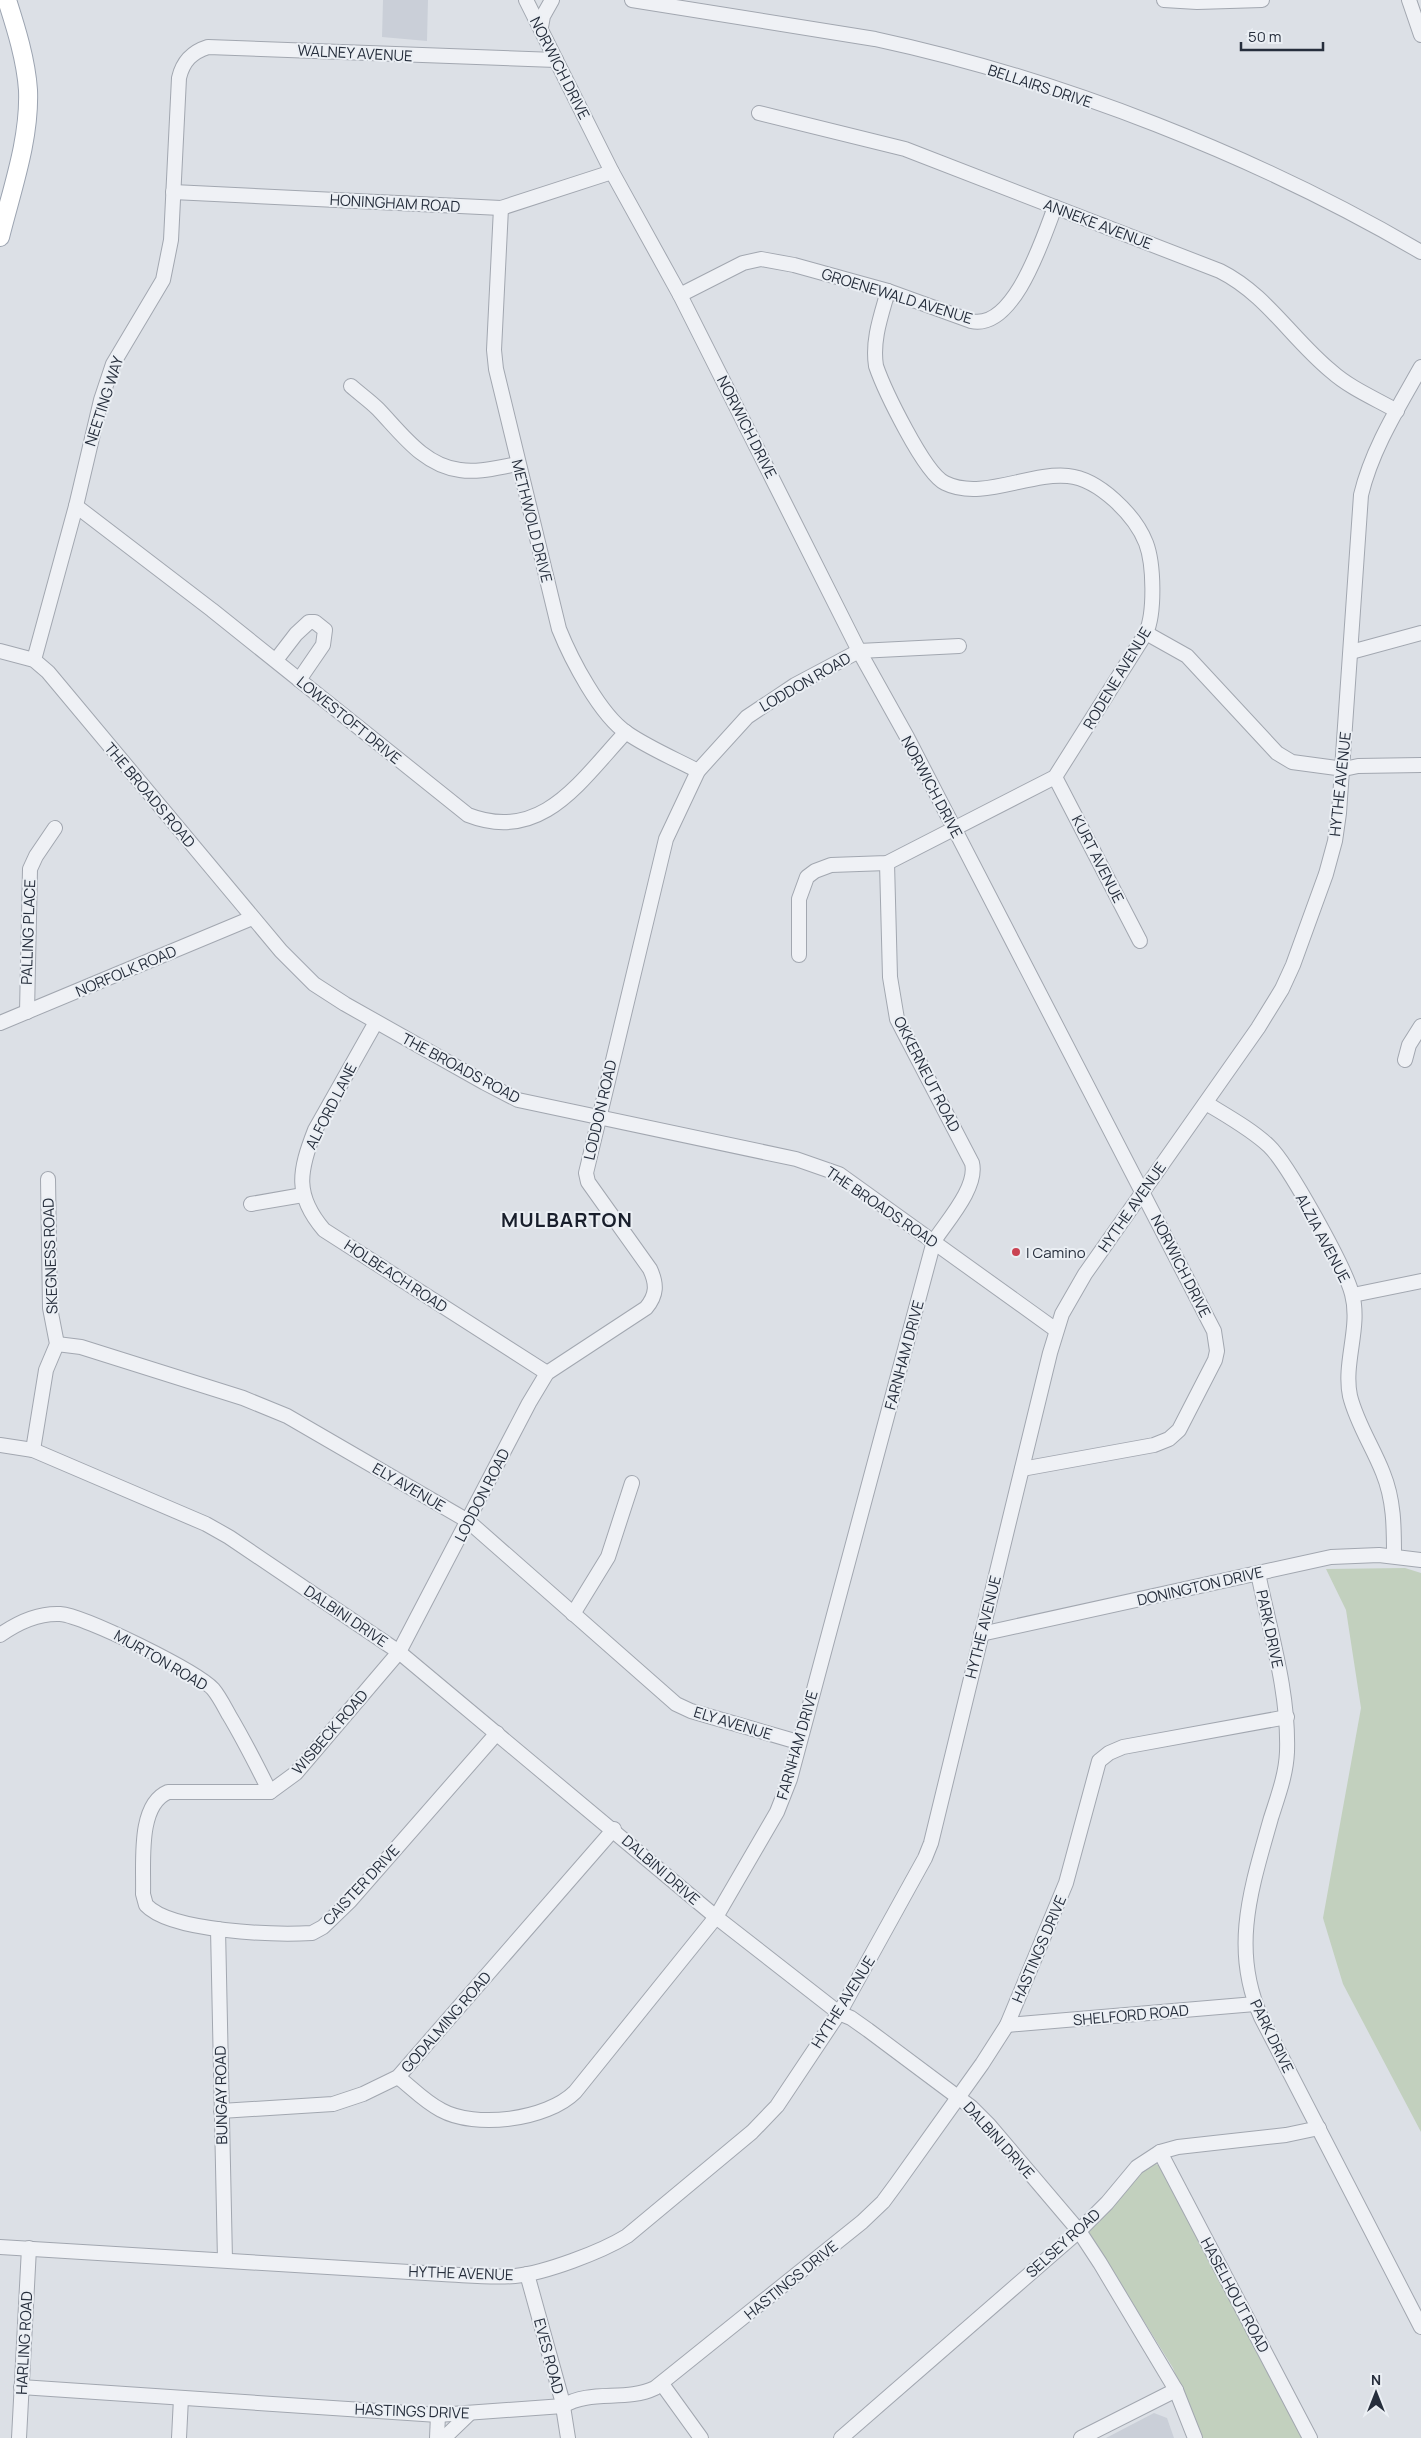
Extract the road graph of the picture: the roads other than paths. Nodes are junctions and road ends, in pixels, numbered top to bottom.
1 (526, 0) edge
2 (552, 0) edge
3 (632, 0) edge
4 (1164, 0) edge
5 (1262, 0) edge
6 (1409, 0) edge
7 (7, 2) edge
8 (540, 27) junction
9 (1421, 35) edge
10 (556, 60) junction
11 (178, 87) joint
12 (759, 114) dead end
13 (612, 172) junction
14 (173, 192) junction
15 (1055, 207) junction
16 (501, 208) junction
17 (3, 214) edge
18 (0, 236) edge
19 (1421, 252) edge
20 (888, 292) junction
21 (680, 295) junction
22 (1421, 367) edge
23 (351, 386) dead end
24 (1397, 411) junction
25 (518, 464) junction
26 (76, 506) junction
27 (1146, 633) junction
28 (1421, 633) edge
29 (959, 646) dead end
30 (0, 651) edge
31 (859, 651) junction
32 (1351, 652) junction
33 (34, 660) junction
34 (276, 660) junction
35 (299, 680) junction
36 (626, 732) junction
37 (1421, 765) edge
38 (1344, 768) junction
39 (698, 771) junction
40 (1055, 777) junction
41 (55, 828) dead end
42 (954, 829) junction
43 (887, 863) junction
44 (252, 918) junction
45 (1140, 940) dead end
46 (799, 955) dead end
47 (26, 1012) junction
48 (376, 1022) junction
49 (0, 1023) edge
50 (1421, 1026) edge
51 (1405, 1060) dead end
52 (1206, 1103) junction
53 (598, 1118) junction
54 (48, 1179) dead end
55 (1142, 1192) junction
56 (303, 1195) junction
57 (251, 1204) dead end
58 (934, 1241) junction
59 (1421, 1281) edge
60 (1353, 1295) junction
61 (1056, 1330) junction
62 (57, 1344) junction
63 (547, 1373) junction
64 (0, 1445) edge
65 (33, 1450) junction
66 (1022, 1469) junction
67 (632, 1483) dead end
68 (468, 1522) junction
69 (1394, 1556) junction
70 (1421, 1560) edge
71 (1258, 1573) junction
72 (573, 1614) junction
73 (981, 1634) junction
74 (0, 1635) edge
75 (399, 1652) junction
76 (1287, 1717) junction
77 (497, 1733) junction
78 (798, 1742) junction
79 (270, 1792) junction
80 (614, 1829) junction
81 (716, 1917) junction
82 (218, 1929) junction
83 (1255, 2004) junction
84 (838, 2013) junction
85 (1007, 2025) junction
86 (398, 2077) junction
87 (959, 2097) junction
88 (221, 2111) junction
89 (1319, 2128) junction
90 (1160, 2152) junction
91 (1079, 2231) junction
92 (0, 2247) edge
93 (29, 2248) junction
94 (225, 2260) junction
95 (527, 2274) junction
96 (1421, 2327) edge
97 (662, 2384) junction
98 (21, 2387) junction
99 (1176, 2390) junction
100 (181, 2398) junction
101 (563, 2406) junction
102 (469, 2414) junction
103 (438, 2415) junction
104 (19, 2438) edge
105 (178, 2438) edge
106 (437, 2438) edge
107 (444, 2438) edge
108 (568, 2438) edge
109 (701, 2438) edge
110 (841, 2438) edge
111 (1081, 2438) edge
112 (1195, 2438) edge
113 (1310, 2438) edge

1 - 8 street, NORWICH DRIVE
2 - 8 street
3 - 19 street, BELLAIRS DRIVE
4 - 5 street
6 - 9 street
7 - 17 main road
8 - 10 street, NORWICH DRIVE
10 - 11 street, WALNEY AVENUE
10 - 13 street, NORWICH DRIVE
11 - 14 street, NEETING WAY
12 - 15 street, ANNEKE AVENUE
13 - 16 street, HONINGHAM ROAD
13 - 21 street, NORWICH DRIVE
14 - 16 street, HONINGHAM ROAD
14 - 26 street, NEETING WAY
15 - 20 street, GROENEWALD AVENUE
15 - 24 street, ANNEKE AVENUE
16 - 25 street, METHWOLD DRIVE
17 - 18 main road
20 - 21 street, GROENEWALD AVENUE
20 - 27 street, RODENE AVENUE
21 - 31 street, NORWICH DRIVE
22 - 24 street, HYTHE AVENUE
23 - 25 street
24 - 32 street, HYTHE AVENUE
25 - 36 street, METHWOLD DRIVE
26 - 33 street, NEETING WAY
26 - 34 street, LOWESTOFT DRIVE
27 - 38 street
27 - 40 street, RODENE AVENUE
28 - 32 street
29 - 31 street, LODDON ROAD
30 - 33 street, THE BROADS ROAD
31 - 39 street, LODDON ROAD
31 - 42 street, NORWICH DRIVE
32 - 38 street, HYTHE AVENUE
33 - 44 street, THE BROADS ROAD
34 - 35 street, LOWESTOFT DRIVE
34 - 35 street
35 - 36 street, LOWESTOFT DRIVE
36 - 39 street, METHWOLD DRIVE
37 - 38 street
38 - 52 street, HYTHE AVENUE
39 - 53 street, LODDON ROAD
40 - 42 street
40 - 45 street, KURT AVENUE
41 - 47 street, PALLING PLACE
42 - 43 street
42 - 55 street, NORWICH DRIVE
43 - 46 street
43 - 58 street, OKKERNEUT ROAD
44 - 47 street, NORFOLK ROAD
44 - 48 street, THE BROADS ROAD
47 - 49 street, NORFOLK ROAD
48 - 53 street, THE BROADS ROAD
48 - 56 street, ALFORD LANE
50 - 51 street
52 - 55 street, HYTHE AVENUE
52 - 60 street, ALZIA AVENUE
53 - 58 street, THE BROADS ROAD
53 - 63 street, LODDON ROAD
54 - 62 street, SKEGNESS ROAD
55 - 61 street, HYTHE AVENUE
55 - 66 street, NORWICH DRIVE
56 - 57 street
56 - 63 street, HOLBEACH ROAD
58 - 61 street, THE BROADS ROAD
58 - 78 street, FARNHAM DRIVE
59 - 60 street
60 - 69 street, ALZIA AVENUE
61 - 66 street, HYTHE AVENUE
62 - 65 street
62 - 68 street, ELY AVENUE
63 - 68 street, LODDON ROAD
64 - 65 street, DALBINI DRIVE
65 - 75 street, DALBINI DRIVE
66 - 73 street, HYTHE AVENUE
67 - 72 street
68 - 72 street, ELY AVENUE
68 - 75 street, LODDON ROAD
69 - 70 street, DONINGTON DRIVE
69 - 71 street, DONINGTON DRIVE
71 - 73 street, DONINGTON DRIVE
71 - 76 street, PARK DRIVE
72 - 78 street, ELY AVENUE
73 - 84 street, HYTHE AVENUE
74 - 79 street, MURTON ROAD
75 - 77 street, DALBINI DRIVE
75 - 79 street, WISBECK ROAD
76 - 83 street, PARK DRIVE
76 - 85 street, HASTINGS DRIVE
77 - 80 street, DALBINI DRIVE
77 - 82 street, CAISTER DRIVE
78 - 81 street, FARNHAM DRIVE
79 - 82 street, CAISTER DRIVE
80 - 81 street, DALBINI DRIVE
80 - 86 street, GODALMING ROAD
81 - 84 street, DALBINI DRIVE
81 - 86 street, FARNHAM DRIVE
82 - 88 street, BUNGAY ROAD
83 - 85 street, SHELFORD ROAD
83 - 89 street, PARK DRIVE
84 - 87 street, DALBINI DRIVE
84 - 95 street, HYTHE AVENUE
85 - 87 street, HASTINGS DRIVE
86 - 88 street, GODALMING ROAD
87 - 91 street, DALBINI DRIVE
87 - 97 street, HASTINGS DRIVE
88 - 94 street, BUNGAY ROAD
89 - 90 street, SELSEY ROAD
89 - 96 street, PARK DRIVE
90 - 91 street, SELSEY ROAD
90 - 113 street, HASELHOUT ROAD
91 - 99 street, DALBINI DRIVE
91 - 110 street, SELSEY ROAD
92 - 93 street, HYTHE AVENUE
93 - 94 street, HYTHE AVENUE
93 - 98 street, HARLING ROAD
94 - 95 street, HYTHE AVENUE
95 - 101 street, EVES ROAD
97 - 101 street, HASTINGS DRIVE
97 - 109 street
98 - 100 street, HASTINGS DRIVE
98 - 104 street, HARLING ROAD
99 - 111 street
99 - 112 street, DALBINI DRIVE
100 - 103 street, HASTINGS DRIVE
100 - 105 street
101 - 102 street, HASTINGS DRIVE
101 - 108 street, EVES ROAD
102 - 103 street, HASTINGS DRIVE
102 - 107 street
103 - 106 street

